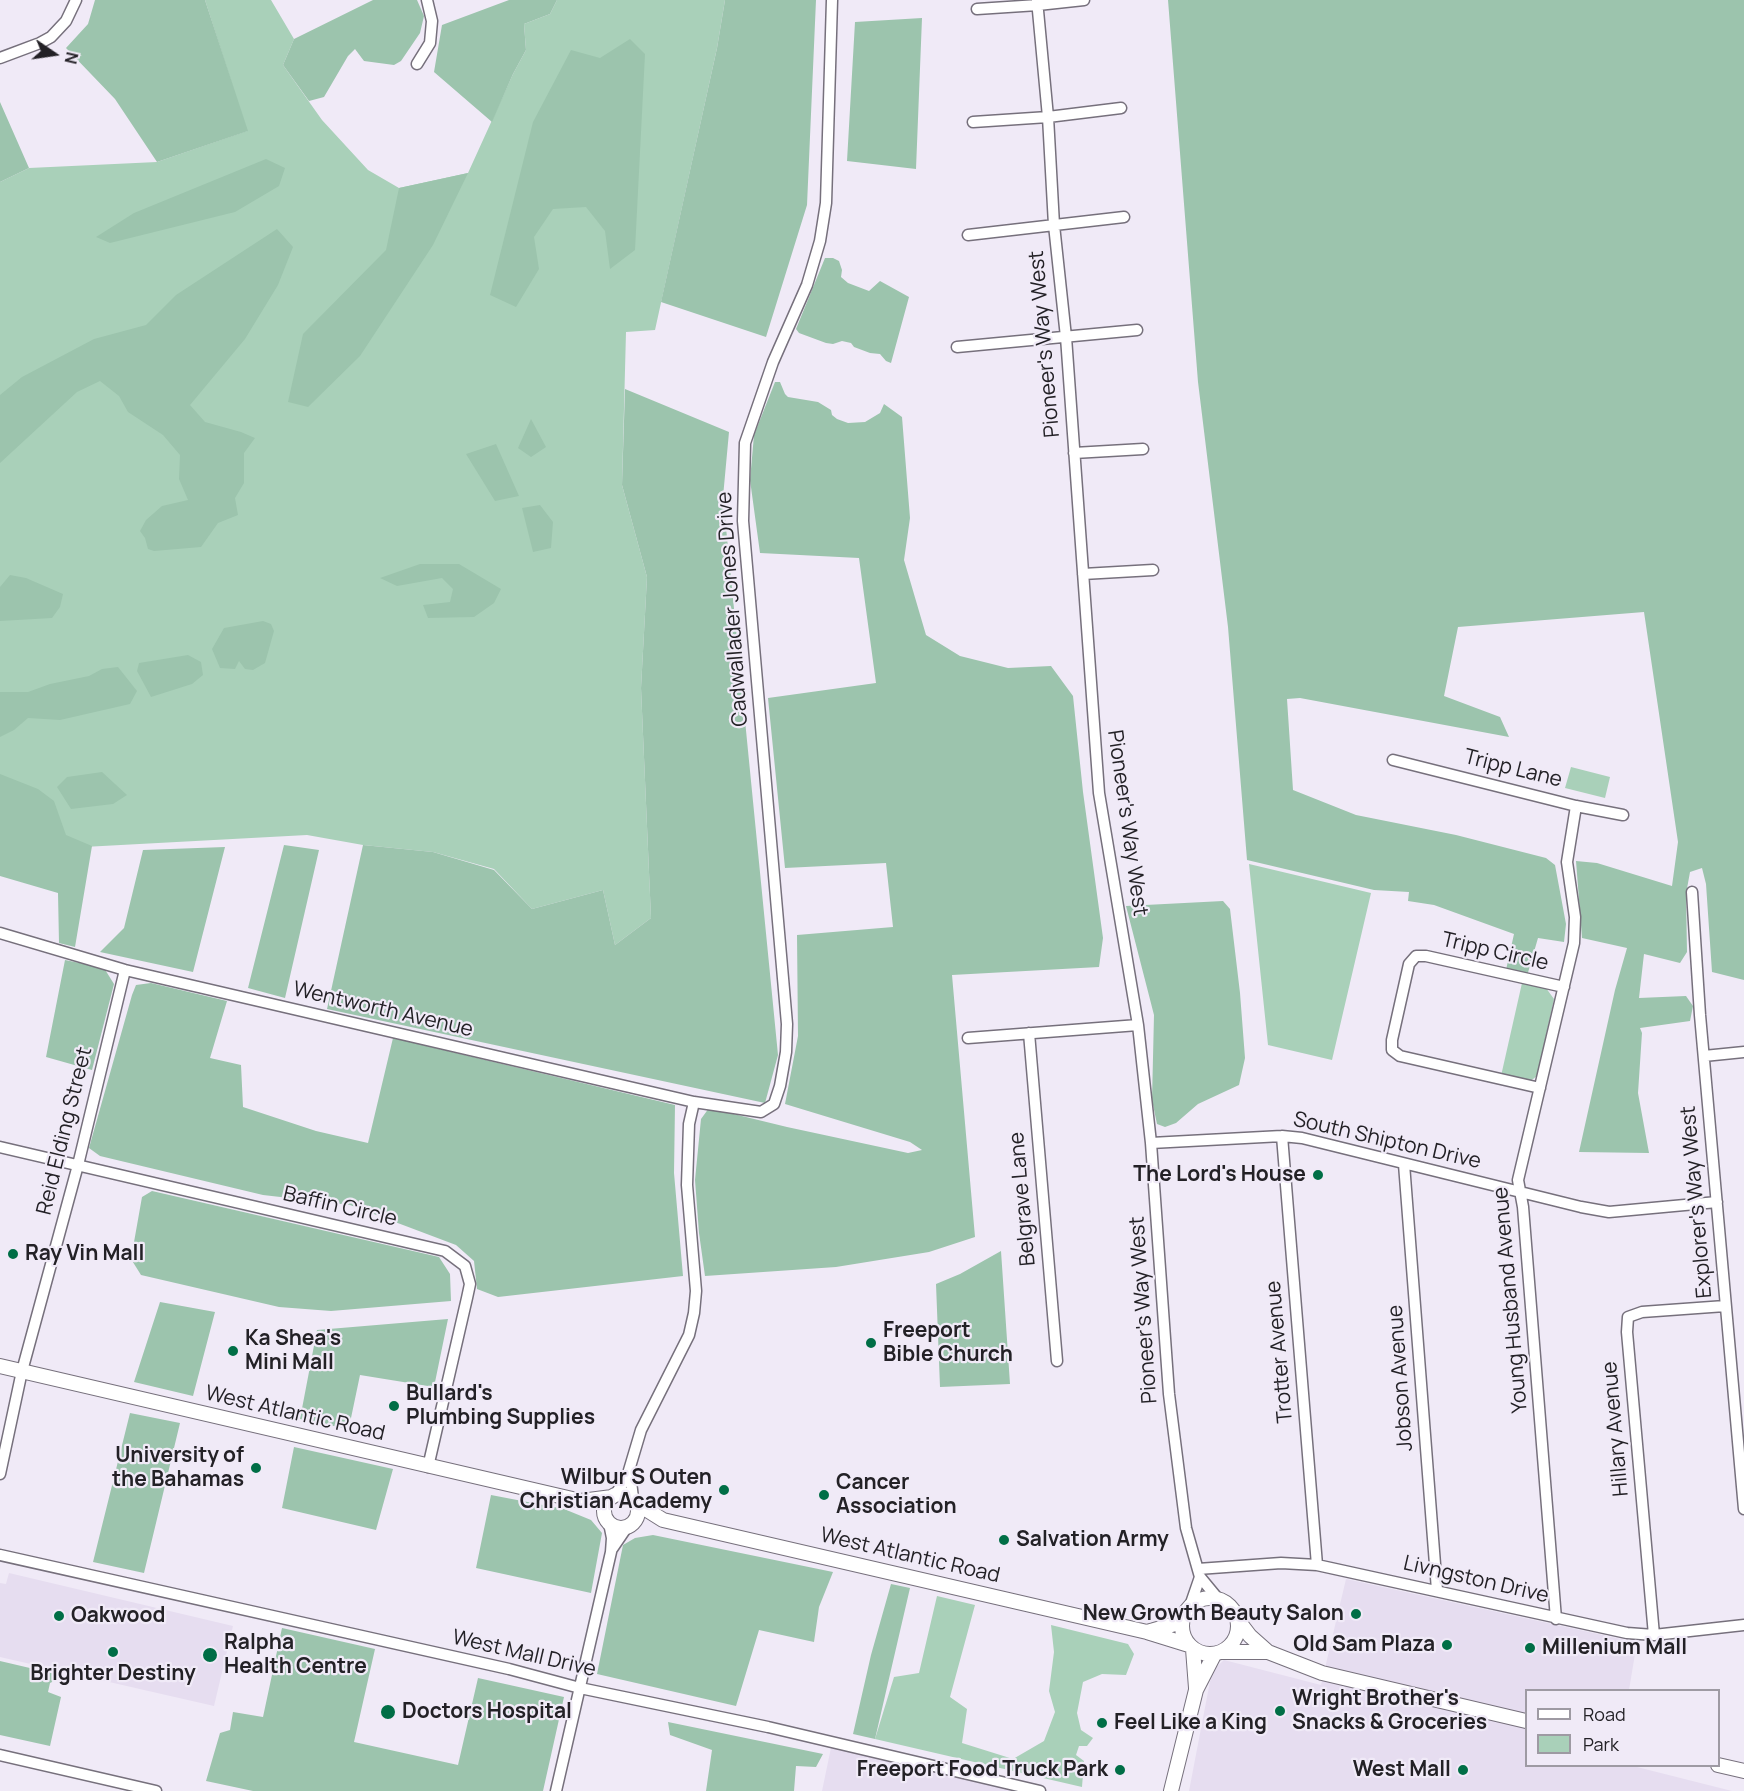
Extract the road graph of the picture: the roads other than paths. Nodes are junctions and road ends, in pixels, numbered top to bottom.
1 (76, 0) edge
2 (427, 0) edge
3 (832, 0) edge
4 (1084, 0) edge
5 (1037, 3) edge
6 (976, 9) dead end
7 (0, 58) edge
8 (417, 64) dead end
9 (1121, 108) dead end
10 (1048, 117) junction
11 (973, 122) dead end
12 (1124, 217) dead end
13 (1054, 225) junction
14 (968, 235) dead end
15 (1137, 330) dead end
16 (1066, 337) junction
17 (957, 347) dead end
18 (1143, 448) dead end
19 (1074, 453) junction
20 (1153, 570) dead end
21 (1083, 574) junction
22 (1393, 759) dead end
23 (1576, 806) junction
24 (1623, 815) dead end
25 (1692, 892) dead end
26 (0, 933) edge
27 (125, 970) junction
28 (1564, 987) junction
29 (1138, 1025) junction
30 (1029, 1033) junction
31 (968, 1038) dead end
32 (1744, 1052) edge
33 (1704, 1056) junction
34 (1540, 1088) junction
35 (694, 1101) junction
36 (761, 1113) joint
37 (1282, 1136) junction
38 (1151, 1143) junction
39 (0, 1147) edge
40 (1404, 1164) junction
41 (78, 1165) junction
42 (1521, 1192) junction
43 (1717, 1202) junction
44 (1725, 1306) junction
45 (1057, 1361) dead end
46 (0, 1366) edge
47 (22, 1371) junction
48 (428, 1467) junction
49 (630, 1470) junction
50 (0, 1473) edge
51 (613, 1496) junction
52 (581, 1501) junction
53 (635, 1501) junction
54 (1744, 1509) edge
55 (663, 1520) junction
56 (608, 1521) junction
57 (629, 1527) junction
58 (611, 1552) junction
59 (0, 1555) edge
60 (1317, 1565) junction
61 (1199, 1573) junction
62 (1437, 1590) junction
63 (1219, 1600) junction
64 (1187, 1610) junction
65 (1237, 1619) junction
66 (1556, 1619) junction
67 (1744, 1625) edge
68 (1147, 1632) junction
69 (1654, 1635) junction
70 (1191, 1647) junction
71 (1268, 1652) junction
72 (1218, 1653) junction
73 (580, 1688) junction
74 (1196, 1690) junction
75 (1525, 1721) edge
76 (0, 1755) edge
77 (1720, 1765) edge
78 (1744, 1771) edge
79 (156, 1791) edge
80 (556, 1791) edge
81 (1040, 1791) edge
82 (1171, 1791) edge

1 - 7 street
2 - 8 street
3 - 36 street, Cadwallader Jones Drive
4 - 5 street
5 - 6 street
5 - 10 street, Pioneer's Way West
9 - 10 street
10 - 11 street
10 - 13 street, Pioneer's Way West
12 - 13 street
13 - 14 street
13 - 16 street, Pioneer's Way West
15 - 16 street
16 - 17 street
16 - 19 street, Pioneer's Way West
18 - 19 street
19 - 21 street, Pioneer's Way West
20 - 21 street
21 - 29 street, Pioneer's Way West
22 - 23 street, Tripp Lane
23 - 24 street, Tripp Lane
23 - 28 street, Young Husband Avenue
25 - 33 street, Explorer's Way West
26 - 27 street, Wentworth Avenue
27 - 35 street, Wentworth Avenue
27 - 41 street, Reid Elding Street
28 - 34 street, Young Husband Avenue
28 - 34 street, Tripp Circle
29 - 30 street
29 - 38 street, Pioneer's Way West
30 - 31 street
30 - 45 street, Belgrave Lane
32 - 33 street
33 - 43 street, Explorer's Way West
34 - 42 street, Young Husband Avenue
35 - 36 street, Wentworth Avenue
35 - 49 street
37 - 38 street, South Shipton Drive
37 - 40 street, South Shipton Drive
37 - 60 street, Trotter Avenue
38 - 61 street, Pioneer's Way West
39 - 41 street, Baffin Circle
40 - 42 street, South Shipton Drive
40 - 62 street, Jobson Avenue
41 - 47 street, Reid Elding Street
41 - 48 street, Baffin Circle
42 - 43 street, South Shipton Drive
42 - 66 street, Young Husband Avenue
43 - 44 street, Explorer's Way West
44 - 54 street, Explorer's Way West
44 - 69 street, Hillary Avenue
46 - 47 main road, West Atlantic Road
47 - 48 main road, West Atlantic Road
47 - 50 street, Reid Elding Street
48 - 52 main road, West Atlantic Road
49 - 51 street
49 - 53 street
51 - 52 main road, West Atlantic Road
51 - 53 main road, West Atlantic Road
51 - 56 main road
52 - 56 main road, West Atlantic Road
53 - 55 main road, West Atlantic Road
53 - 57 main road
55 - 57 main road, West Atlantic Road
55 - 68 main road, West Atlantic Road
56 - 57 main road, West Atlantic Road
56 - 58 street
57 - 58 street
58 - 73 street
59 - 73 street, West Mall Drive
60 - 61 street, Livngston Drive
60 - 62 street, Livngston Drive
61 - 63 street, Pioneer's Way West
61 - 64 street
62 - 66 street, Livngston Drive
63 - 64 main road
63 - 65 main road
64 - 68 main road, West Atlantic Road
64 - 70 main road
65 - 71 main road
65 - 72 main road
66 - 69 street, Livngston Drive
67 - 69 street, Livngston Drive
68 - 70 main road, West Atlantic Road
70 - 72 main road
70 - 74 main road
71 - 72 main road
71 - 75 main road
72 - 74 main road
73 - 80 street
73 - 81 street, West Mall Drive
74 - 82 main road
76 - 79 street
77 - 78 main road

